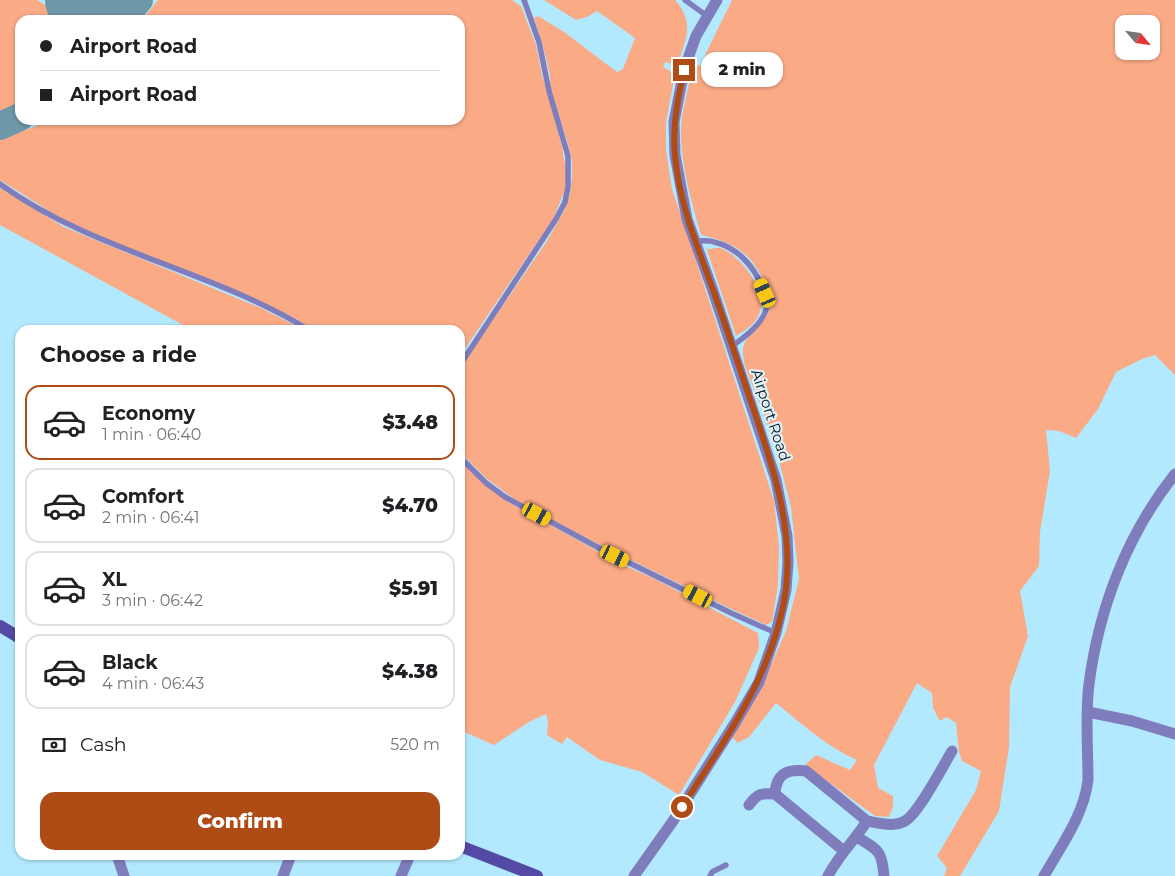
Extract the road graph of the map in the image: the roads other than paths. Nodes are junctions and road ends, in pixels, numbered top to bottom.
1 (524, 0) edge
2 (685, 0) edge
3 (717, 0) edge
4 (707, 16) junction
5 (0, 184) edge
6 (694, 240) junction
7 (301, 325) edge
8 (732, 346) junction
9 (465, 356) edge
10 (465, 462) edge
11 (1175, 474) edge
12 (0, 626) edge
13 (776, 633) junction
14 (15, 635) edge
15 (1088, 712) junction
16 (1175, 734) edge
17 (952, 751) dead end
18 (775, 794) junction
19 (750, 805) dead end
20 (867, 821) junction
21 (857, 837) junction
22 (465, 848) edge
23 (844, 851) junction
24 (119, 860) edge
25 (289, 860) edge
26 (408, 860) edge
27 (726, 865) dead end
28 (124, 876) edge
29 (283, 876) edge
30 (401, 876) edge
31 (535, 876) edge
32 (634, 876) edge
33 (710, 876) edge
34 (828, 876) edge
35 (884, 876) edge
36 (1044, 876) edge

1 - 9 lane
2 - 4 lane
3 - 4 street, Airport Road
4 - 6 street, Airport Road
5 - 7 lane
6 - 8 street, Airport Road
6 - 8 lane
8 - 13 street, Airport Road
10 - 13 lane
11 - 15 street
12 - 14 main road
13 - 32 street, Airport Road
15 - 16 street
15 - 36 street
17 - 20 street
18 - 19 street
18 - 20 street
18 - 23 street
20 - 21 street
21 - 23 street
21 - 35 street
22 - 31 main road
23 - 34 street
24 - 28 street
25 - 29 street
26 - 30 street
27 - 33 lane

